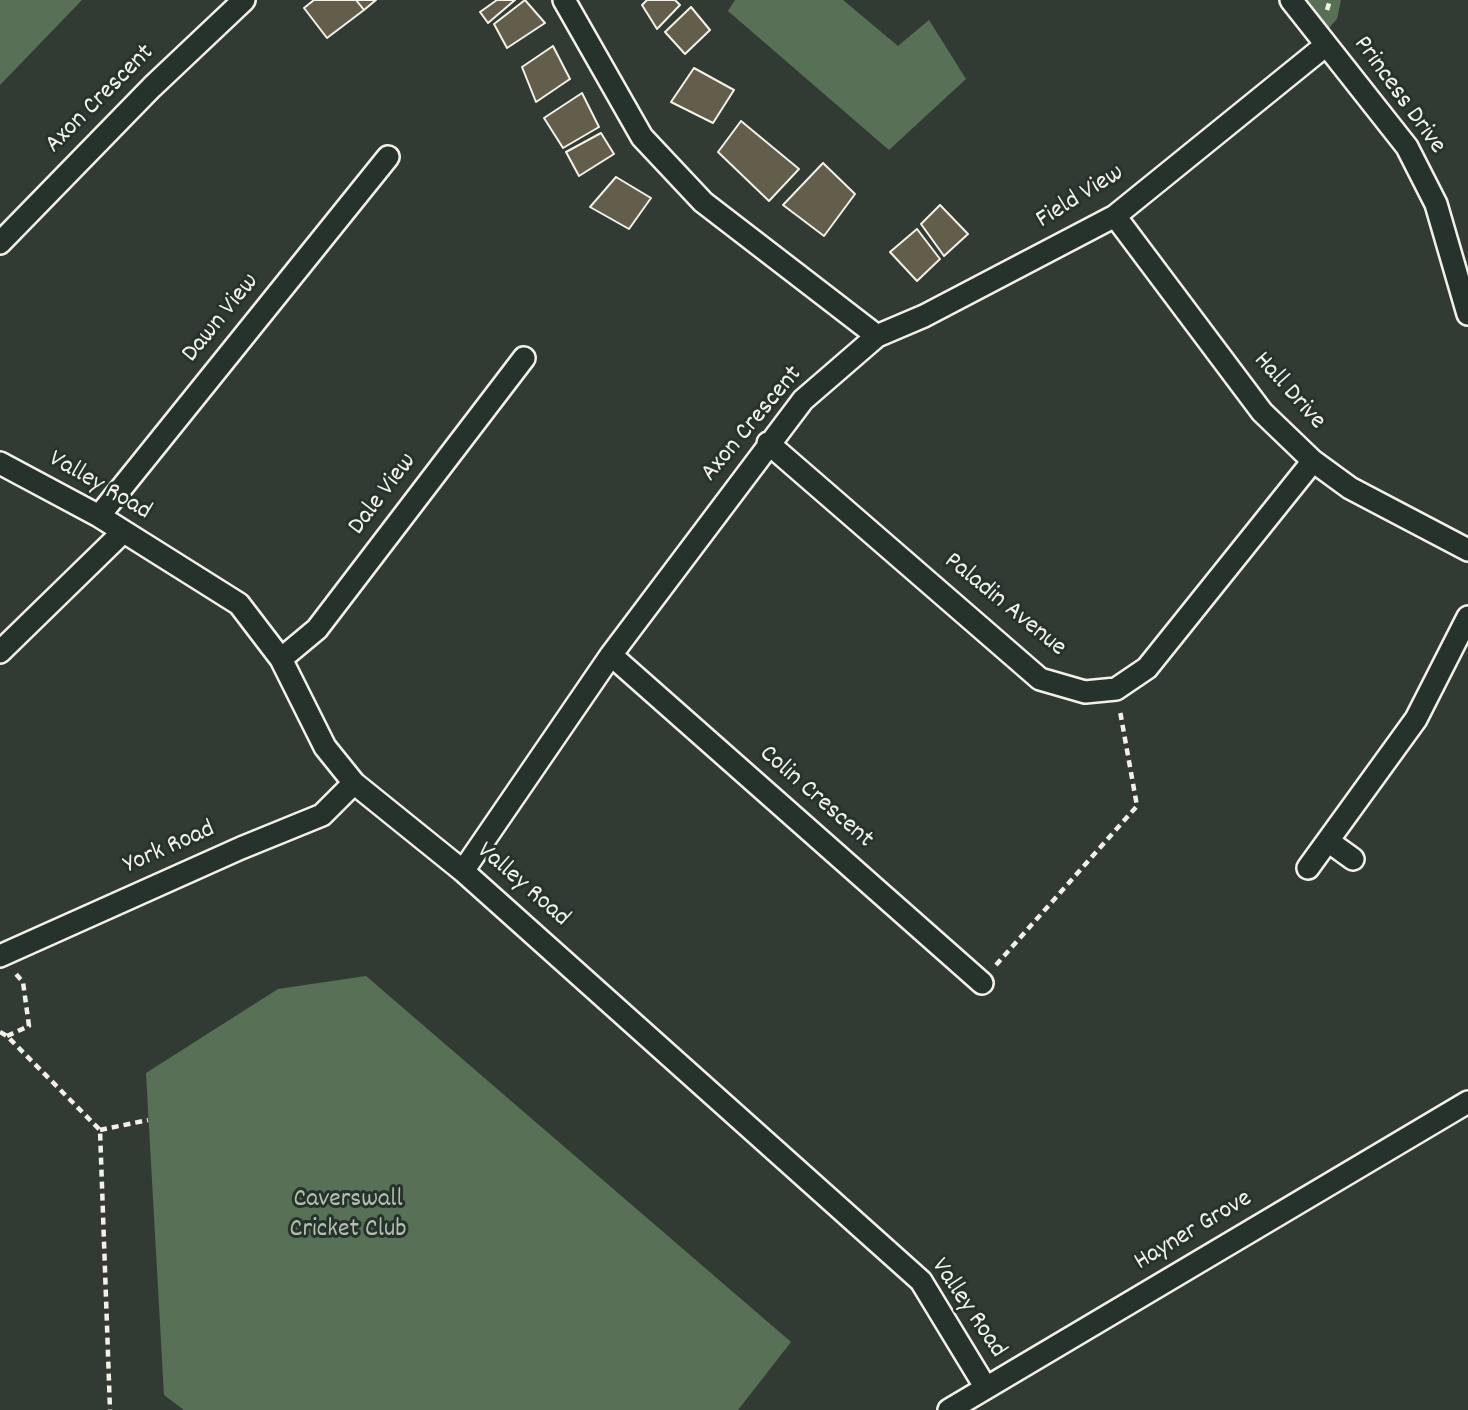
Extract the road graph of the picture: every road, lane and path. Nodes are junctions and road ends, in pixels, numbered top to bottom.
1 (244, 0) edge
2 (564, 0) edge
3 (1291, 0) edge
4 (1326, 45) junction
5 (388, 157) dead end
6 (1115, 216) junction
7 (0, 243) edge
8 (1468, 314) edge
9 (877, 336) junction
10 (524, 358) dead end
11 (768, 443) junction
12 (1313, 461) junction
13 (0, 463) edge
14 (99, 516) junction
15 (123, 532) junction
16 (1468, 550) edge
17 (1468, 617) edge
18 (0, 652) edge
19 (611, 655) junction
20 (281, 659) junction
21 (1116, 689) junction
22 (354, 783) junction
23 (1328, 841) junction
24 (1353, 859) dead end
25 (1308, 868) dead end
26 (463, 871) junction
27 (4, 961) edge
28 (982, 983) joint
29 (0, 1032) edge
30 (7, 1037) junction
31 (1468, 1102) edge
32 (148, 1120) dead end
33 (100, 1130) junction
34 (986, 1388) junction
35 (110, 1410) edge
36 (949, 1410) edge

1 - 7 street, Axon Crescent
2 - 9 street
3 - 4 street, Princess Drive
4 - 6 street, Field View
4 - 8 street, Princess Drive
5 - 14 street, Dawn View
6 - 9 street, Field View
6 - 12 street, Hall Drive
9 - 11 street, Axon Crescent
10 - 20 street, Dale View
11 - 19 street, Axon Crescent
11 - 21 street, Paladin Avenue
12 - 16 street, Hall Drive
12 - 21 street
13 - 14 street, Valley Road
14 - 15 street, Valley Road
15 - 18 street
15 - 20 street, Valley Road
17 - 23 street
19 - 26 street, Axon Crescent
19 - 28 street, Colin Crescent
20 - 22 street, Valley Road
21 - 28 path
22 - 26 street, Valley Road
22 - 27 street, York Road
23 - 24 street
23 - 25 street
26 - 34 street, Valley Road
27 - 30 path
29 - 30 path
30 - 33 path
31 - 34 street, Hayner Grove
32 - 33 path
33 - 35 path
34 - 36 street, Hayner Grove

